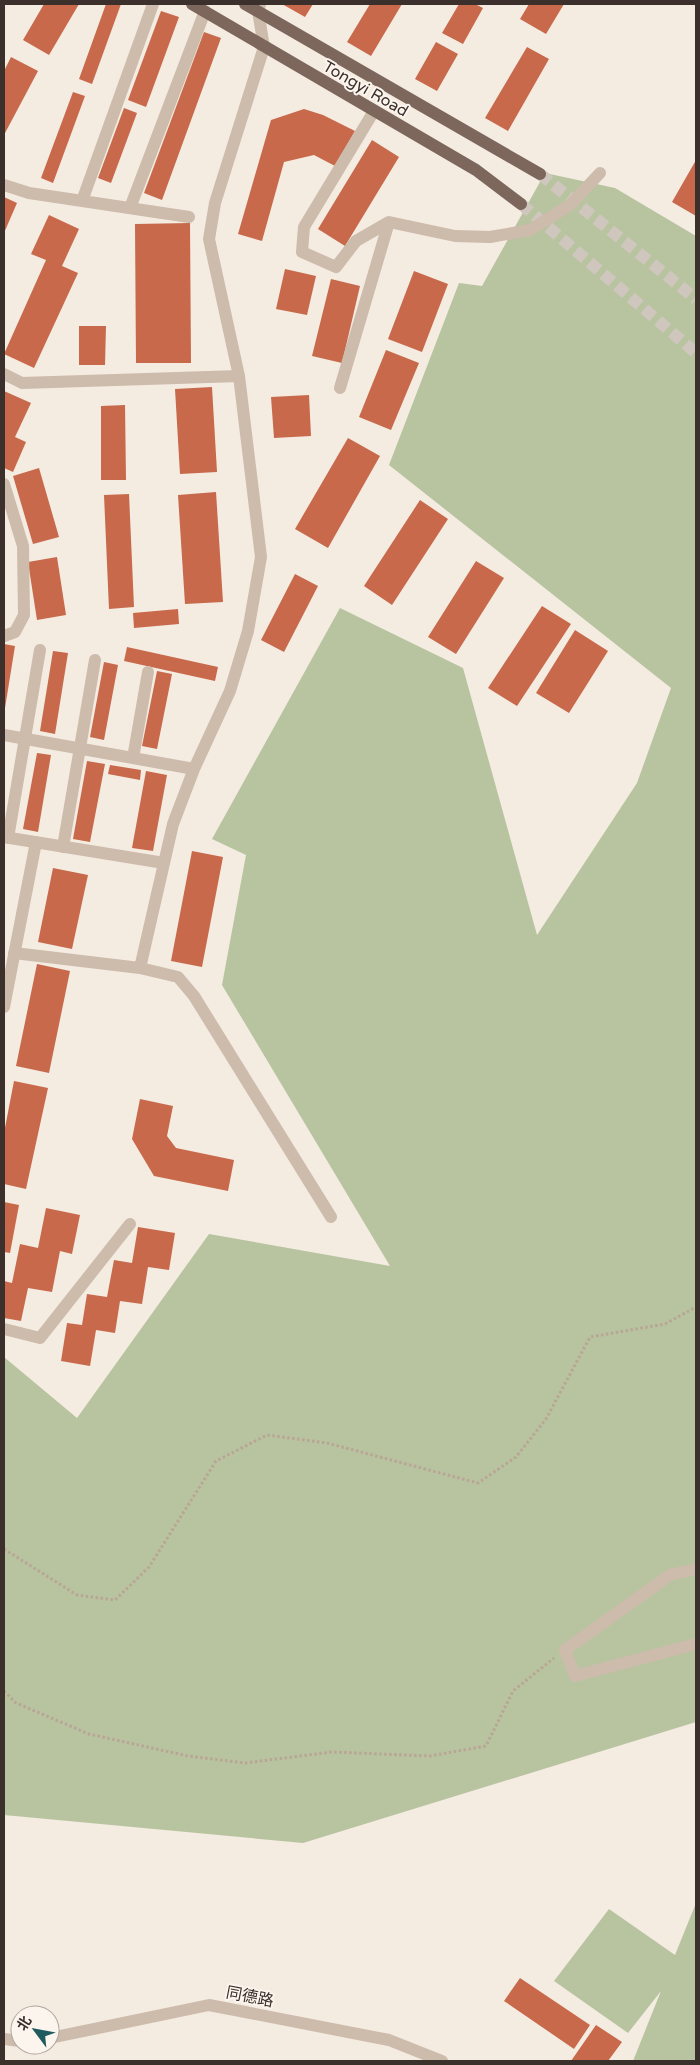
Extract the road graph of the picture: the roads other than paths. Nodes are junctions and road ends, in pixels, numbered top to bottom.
1 (153, 4) edge
2 (192, 4) edge
3 (245, 4) edge
4 (259, 7) edge
5 (204, 11) junction
6 (264, 47) junction
7 (374, 111) junction
8 (600, 173) dead end
9 (540, 174) tunnel mouth
10 (4, 185) edge
11 (82, 201) junction
12 (521, 204) tunnel mouth
13 (130, 208) junction
14 (189, 217) dead end
15 (389, 222) junction
16 (4, 374) edge
17 (240, 376) junction
18 (340, 388) dead end
19 (4, 484) edge
20 (4, 636) edge
21 (40, 650) dead end
22 (95, 660) dead end
23 (148, 672) dead end
24 (4, 735) edge
25 (25, 739) junction
26 (80, 748) junction
27 (133, 758) junction
28 (194, 769) junction
29 (6, 837) edge
30 (36, 842) junction
31 (63, 847) junction
32 (164, 863) junction
33 (14, 953) junction
34 (140, 968) junction
35 (4, 1007) edge
36 (332, 1216) dead end
37 (130, 1224) dead end
38 (4, 1329) edge
39 (696, 1569) edge
40 (696, 1644) edge
41 (60, 2036) edge
42 (442, 2061) edge

1 - 11 street
2 - 5 main road, Tongyi Road
3 - 4 main road, Tongyi Road
4 - 6 street
4 - 9 main road, Tongyi Road
5 - 6 main road, Tongyi Road
5 - 13 street
6 - 7 main road, Tongyi Road
6 - 17 street
7 - 12 main road, Tongyi Road
7 - 15 street
8 - 15 street
10 - 11 street
11 - 13 street
13 - 14 street
15 - 18 street
16 - 17 street
17 - 28 street
19 - 20 street
21 - 25 street
22 - 26 street
23 - 27 street
24 - 25 street
25 - 26 street
25 - 29 street
26 - 27 street
26 - 31 street
27 - 28 street
28 - 32 street
29 - 30 street
30 - 31 street
30 - 33 street
31 - 32 street
32 - 34 street
33 - 34 street
33 - 35 street
34 - 36 street
37 - 38 street
39 - 40 street
41 - 42 street, 同德路

